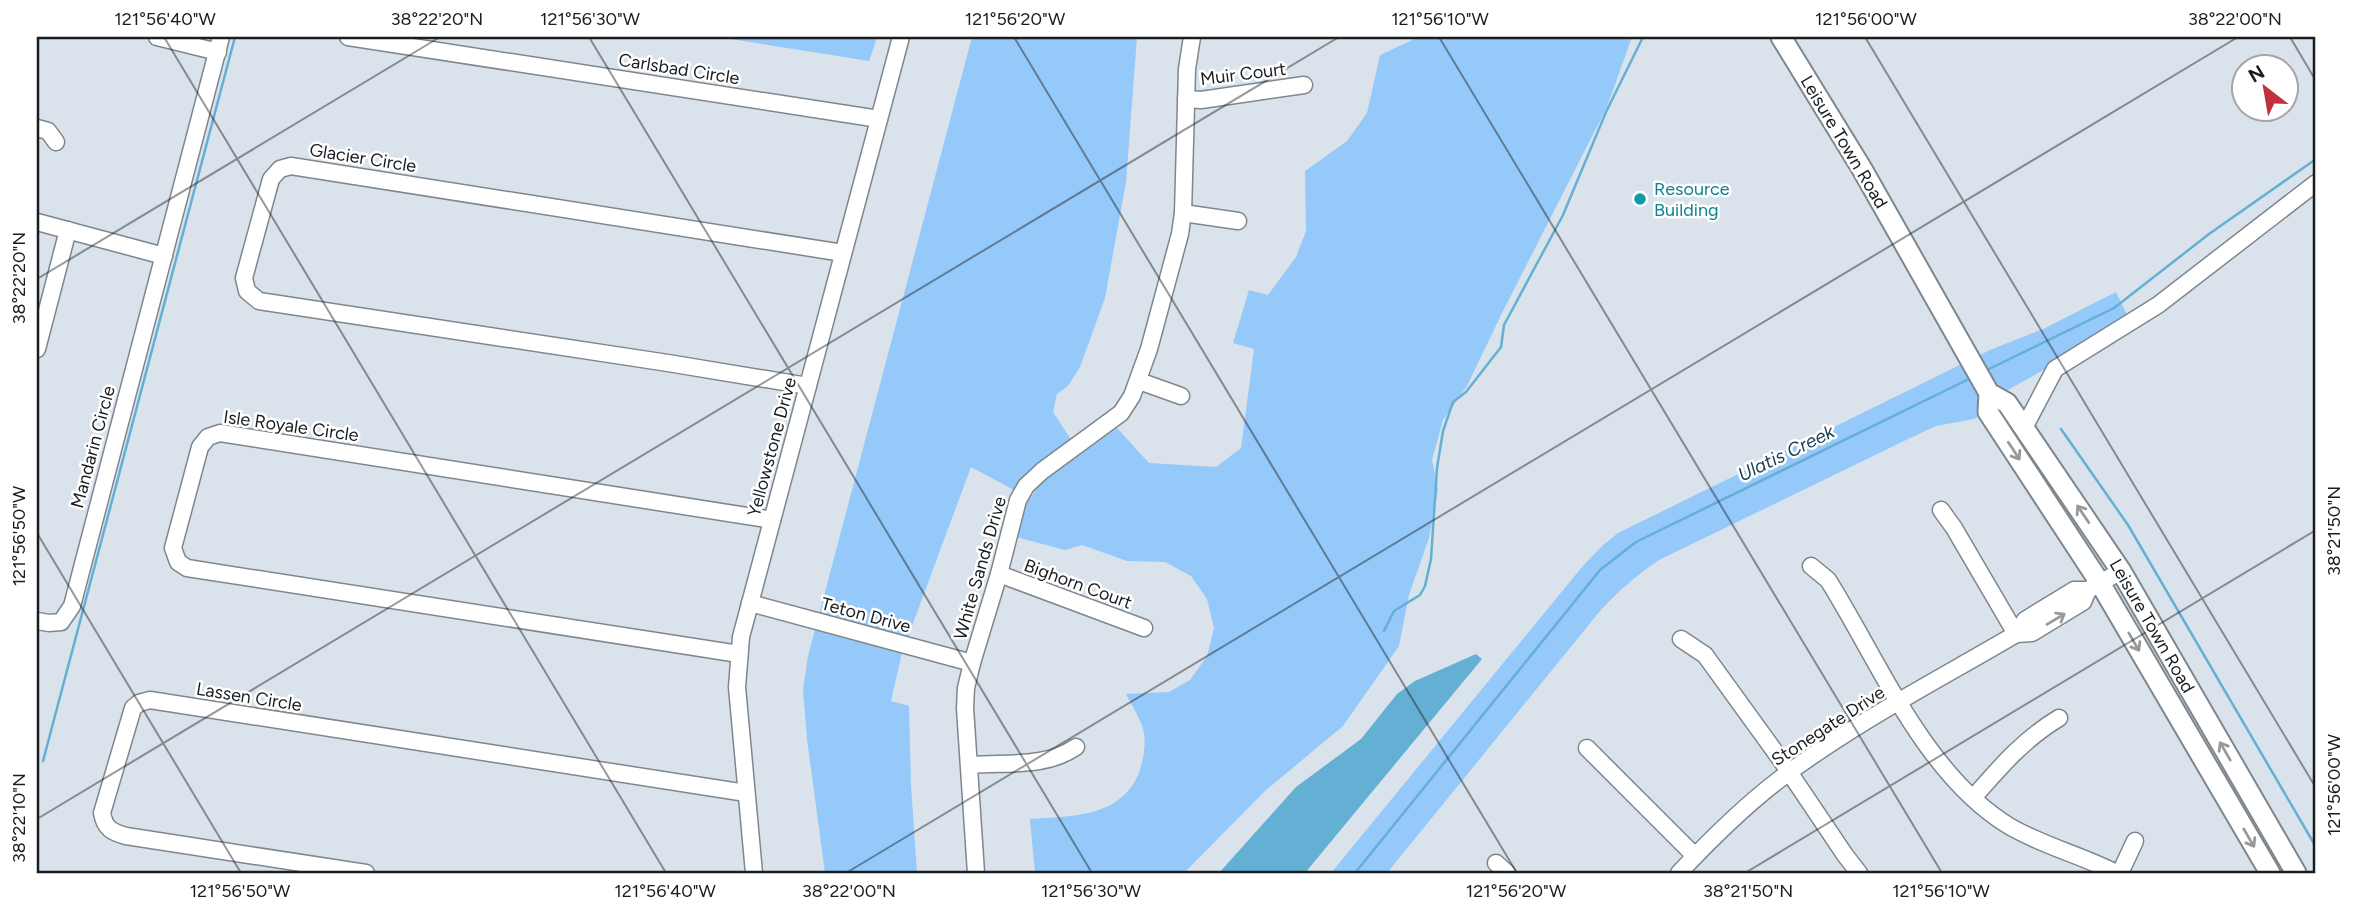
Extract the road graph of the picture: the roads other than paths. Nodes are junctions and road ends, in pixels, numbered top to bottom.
1 (157, 37) edge
2 (348, 37) edge
3 (901, 37) edge
4 (1192, 37) edge
5 (1781, 37) edge
6 (219, 45) edge
7 (1304, 85) dead end
8 (1186, 99) junction
9 (879, 119) junction
10 (37, 128) edge
11 (56, 142) dead end
12 (2316, 183) edge
13 (1183, 213) junction
14 (1238, 221) dead end
15 (37, 222) edge
16 (68, 230) junction
17 (843, 253) junction
18 (164, 256) junction
19 (37, 349) edge
20 (1139, 381) junction
21 (808, 386) junction
22 (1989, 393) junction
23 (1181, 396) dead end
24 (2024, 428) junction
25 (1941, 510) dead end
26 (772, 520) junction
27 (1811, 566) dead end
28 (2121, 571) junction
29 (999, 574) junction
30 (2094, 586) junction
31 (750, 603) junction
32 (37, 621) edge
33 (1144, 628) dead end
34 (2015, 634) junction
35 (1681, 639) dead end
36 (739, 654) junction
37 (972, 663) junction
38 (1900, 703) junction
39 (2059, 718) dead end
40 (1076, 747) dead end
41 (1587, 748) dead end
42 (971, 765) junction
43 (1790, 772) junction
44 (746, 793) junction
45 (1973, 798) junction
46 (2135, 841) dead end
47 (1695, 856) junction
48 (366, 873) edge
49 (754, 873) edge
50 (976, 873) edge
51 (1679, 873) edge
52 (1859, 873) edge
53 (2118, 873) edge
54 (2270, 873) edge
55 (2296, 873) edge

1 - 6 street
2 - 9 street, Carlsbad Circle
3 - 9 street, Yellowstone Drive
4 - 8 street, White Sands Drive
5 - 22 main road, Leisure Town Road
6 - 18 street, Mandarin Circle
7 - 8 street, Muir Court
8 - 13 street, White Sands Drive
9 - 17 street, Yellowstone Drive
10 - 11 street
12 - 24 street
13 - 14 street
13 - 20 street, White Sands Drive
15 - 16 street
16 - 18 street
16 - 19 street
17 - 21 street, Yellowstone Drive
17 - 21 street, Glacier Circle
18 - 32 street, Mandarin Circle
20 - 23 street
20 - 29 street, White Sands Drive
21 - 26 street, Yellowstone Drive
22 - 24 main road, Leisure Town Road
22 -> 30 main road, Leisure Town Road
28 -> 24 main road, Leisure Town Road
25 - 34 street
26 - 31 street, Yellowstone Drive
26 - 36 street, Isle Royale Circle
27 - 38 street
28 - 30 street, Stonegate Drive
55 -> 28 main road, Leisure Town Road
29 - 33 street, Bighorn Court
29 - 37 street, White Sands Drive
30 - 34 street, Stonegate Drive
30 -> 54 main road, Leisure Town Road
31 - 36 street, Yellowstone Drive
31 - 37 street, Teton Drive
34 - 38 street, Stonegate Drive
35 - 43 street
36 - 44 street, Yellowstone Drive
37 - 42 street, White Sands Drive
38 - 43 street, Stonegate Drive
38 - 45 street
39 - 45 street
40 - 42 street
41 - 47 street
42 - 50 street, White Sands Drive
43 - 47 street, Stonegate Drive
43 - 52 street
44 - 48 street, Lassen Circle
44 - 49 street, Yellowstone Drive
45 - 53 street
46 - 53 street
47 - 51 street, Stonegate Drive

